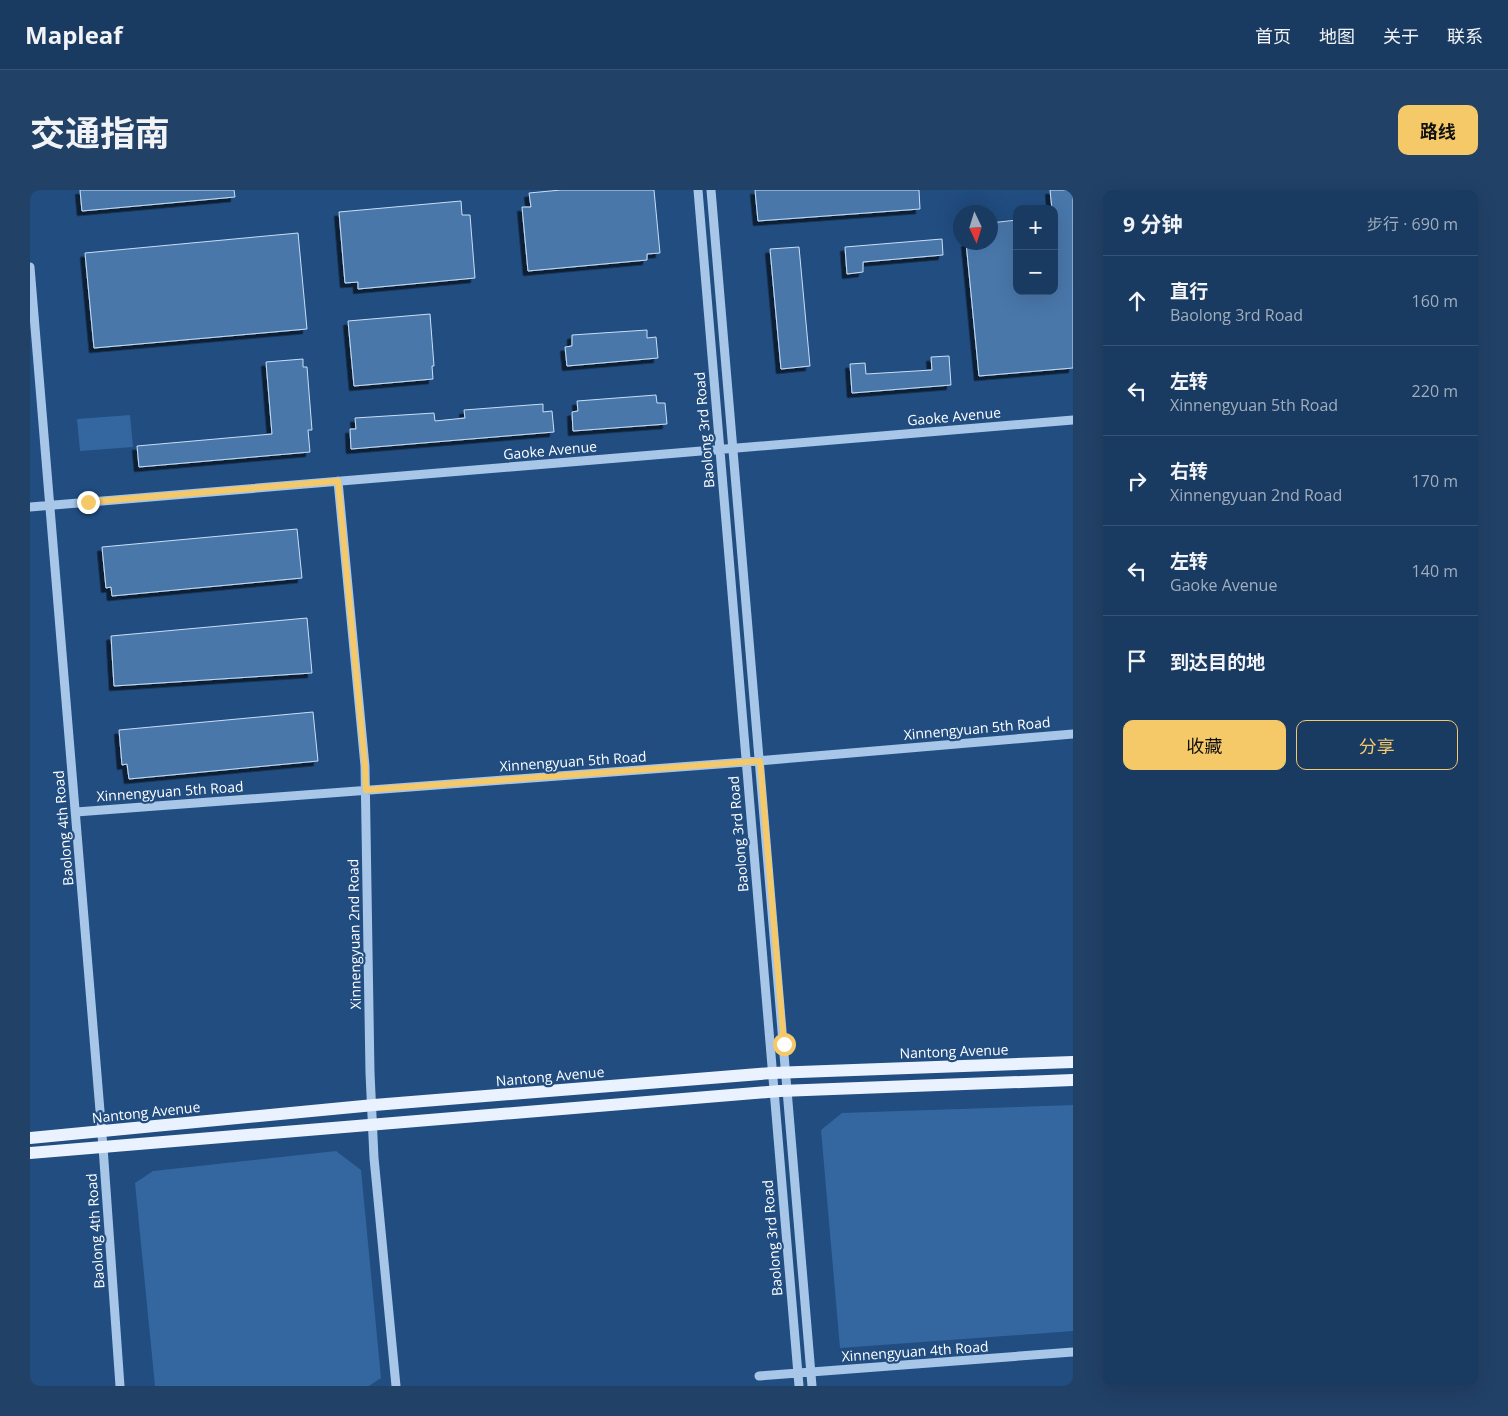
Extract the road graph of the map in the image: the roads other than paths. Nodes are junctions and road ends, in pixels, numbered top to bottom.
1 (698, 190) edge
2 (711, 190) edge
3 (30, 267) edge
4 (1073, 420) edge
5 (733, 449) junction
6 (720, 450) junction
7 (338, 481) junction
8 (51, 505) junction
9 (30, 507) edge
10 (1073, 734) edge
11 (760, 761) junction
12 (746, 762) junction
13 (366, 790) junction
14 (76, 812) junction
15 (1073, 1062) edge
16 (786, 1072) junction
17 (772, 1073) junction
18 (1073, 1080) edge
19 (788, 1091) junction
20 (774, 1092) junction
21 (372, 1105) junction
22 (373, 1125) junction
23 (102, 1132) junction
24 (30, 1138) edge
25 (103, 1147) junction
26 (30, 1153) edge
27 (1073, 1352) edge
28 (811, 1372) junction
29 (798, 1373) junction
30 (759, 1376) dead end
31 (120, 1386) edge
32 (396, 1386) edge
33 (799, 1386) edge
34 (812, 1386) edge

1 - 6 street, Baolong 3rd Road
2 - 5 street, Baolong 3rd Road
3 - 8 street, Baolong 4th Road
4 - 5 street, Gaoke Avenue
5 - 6 street, Gaoke Avenue
5 - 11 street, Baolong 3rd Road
6 - 7 street, Gaoke Avenue
6 - 12 street, Baolong 3rd Road
7 - 8 street, Gaoke Avenue
7 - 13 street, Xinnengyuan 2nd Road
8 - 9 street, Gaoke Avenue
8 - 14 street, Baolong 4th Road
10 - 11 street, Xinnengyuan 5th Road
11 - 12 street, Xinnengyuan 5th Road
11 - 16 street, Baolong 3rd Road
12 - 13 street, Xinnengyuan 5th Road
12 - 17 street, Baolong 3rd Road
13 - 14 street, Xinnengyuan 5th Road
13 - 21 street, Xinnengyuan 2nd Road
14 - 23 street, Baolong 4th Road
15 - 16 main road, Nantong Avenue
16 - 17 main road, Nantong Avenue
16 - 19 street, Baolong 3rd Road
17 - 20 street, Baolong 3rd Road
17 - 21 main road, Nantong Avenue
18 - 19 main road
19 - 20 main road
19 - 28 street, Baolong 3rd Road
20 - 22 main road
20 - 29 street, Baolong 3rd Road
21 - 22 street, Xinnengyuan 2nd Road
21 - 23 main road, Nantong Avenue
22 - 25 main road
22 - 32 street, Xinnengyuan 2nd Road
23 - 24 main road, Nantong Avenue
23 - 25 street, Baolong 4th Road
25 - 26 main road
25 - 31 street, Baolong 4th Road
27 - 28 street, Xinnengyuan 4th Road
28 - 29 street, Xinnengyuan 4th Road
28 - 34 street, Baolong 3rd Road
29 - 30 street, Xinnengyuan 4th Road
29 - 33 street, Baolong 3rd Road

